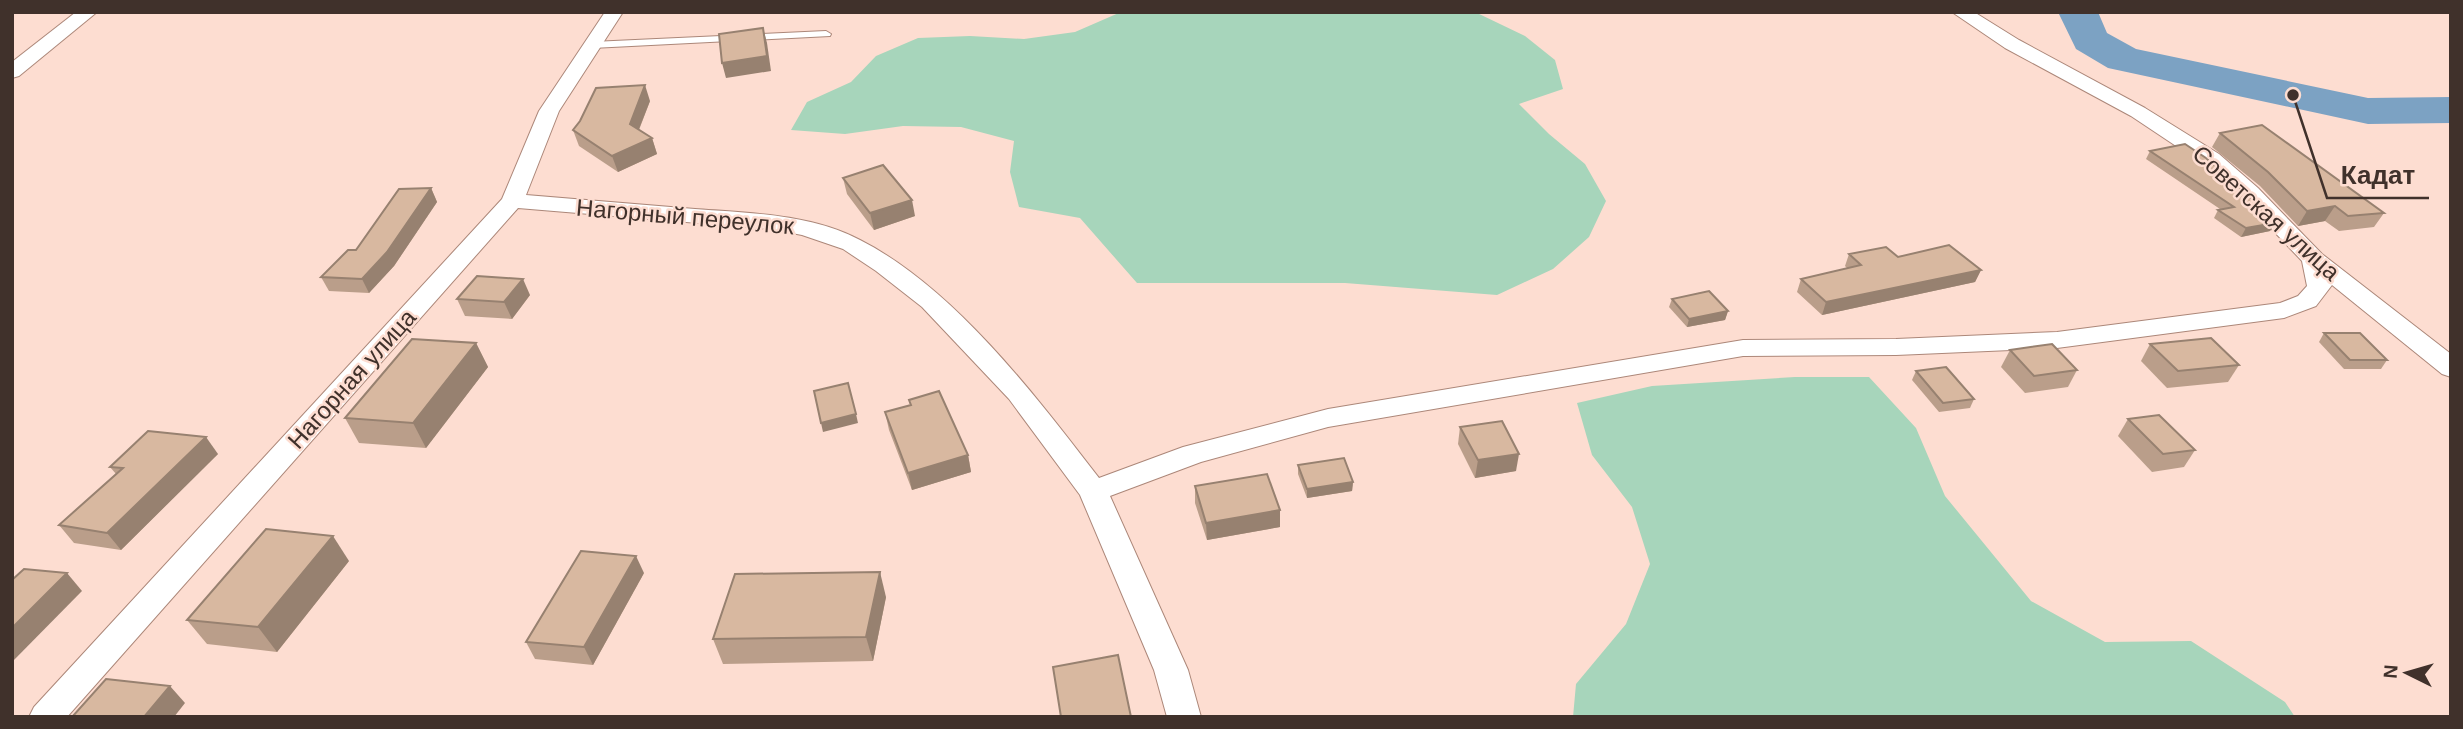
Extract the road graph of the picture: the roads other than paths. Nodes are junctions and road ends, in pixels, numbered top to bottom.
1 (88, 12) edge
2 (614, 12) edge
3 (1961, 12) edge
4 (826, 34) dead end
5 (592, 45) junction
6 (12, 72) edge
7 (512, 201) junction
8 (2314, 258) junction
9 (2451, 368) edge
10 (1093, 491) junction
11 (46, 717) edge
12 (1184, 717) edge

1 - 6 street
2 - 5 street, Нагорная улица
3 - 8 street, Советская улица
4 - 5 lane
5 - 7 street, Нагорная улица
7 - 10 street, Нагорный переулок
7 - 11 street, Нагорная улица
8 - 9 street, Советская улица
8 - 10 street
10 - 12 street, Нагорный переулок

